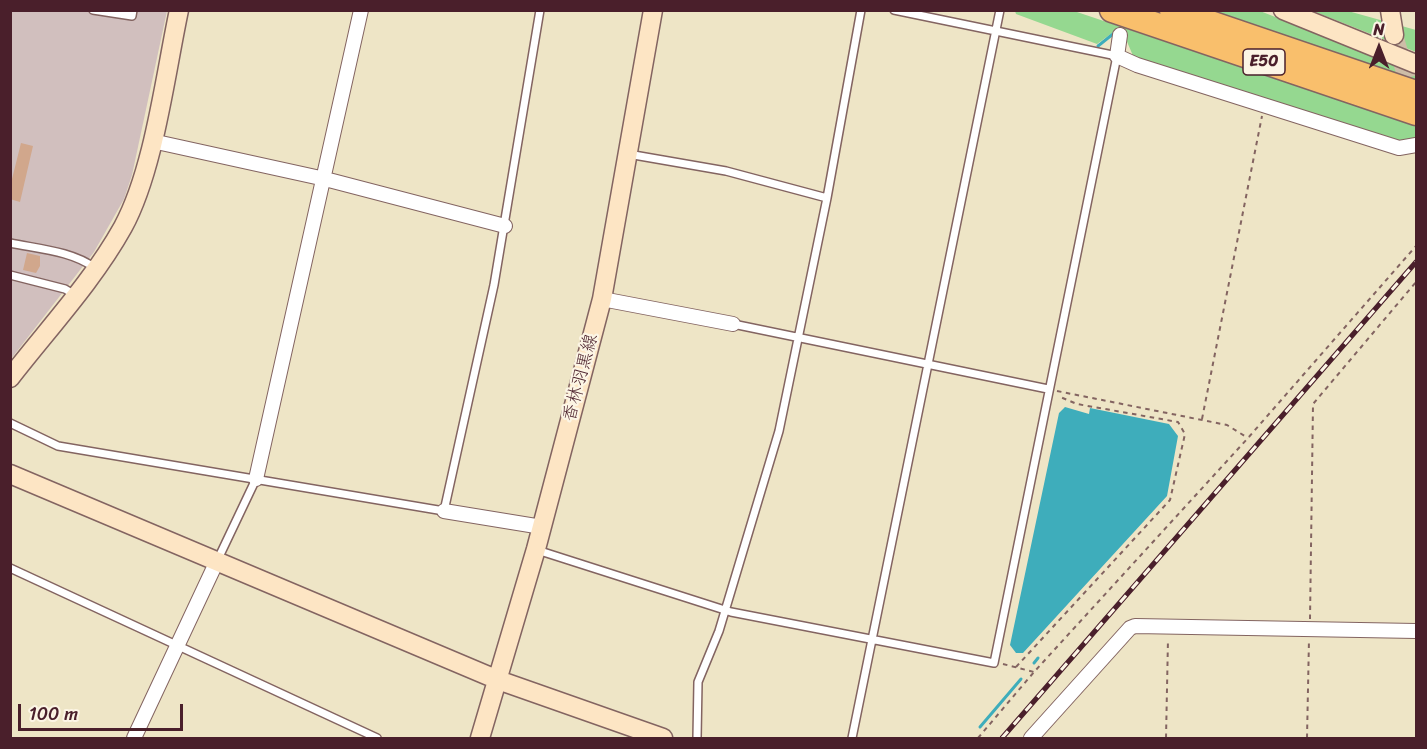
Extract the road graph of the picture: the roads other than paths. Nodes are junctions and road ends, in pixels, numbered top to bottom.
1 (93, 10) edge
2 (133, 10) edge
3 (179, 10) edge
4 (361, 10) edge
5 (540, 10) edge
6 (653, 10) edge
7 (861, 10) edge
8 (894, 10) edge
9 (1000, 10) edge
10 (1112, 10) edge
11 (1172, 10) edge
12 (1283, 10) edge
13 (1390, 10) edge
14 (997, 31) junction
15 (1120, 35) dead end
16 (1394, 35) tunnel mouth
17 (1117, 56) junction
18 (1416, 64) edge
19 (1416, 93) edge
20 (1416, 113) edge
21 (152, 141) junction
22 (1416, 145) edge
23 (628, 154) junction
24 (325, 179) junction
25 (827, 198) junction
26 (505, 226) junction
27 (10, 243) edge
28 (95, 268) junction
29 (10, 275) edge
30 (75, 295) junction
31 (602, 299) junction
32 (733, 324) joint
33 (799, 338) junction
34 (928, 364) junction
35 (10, 378) edge
36 (1048, 389) junction
37 (10, 423) edge
38 (10, 474) edge
39 (256, 479) junction
40 (444, 511) junction
41 (542, 527) junction
42 (536, 549) junction
43 (217, 561) junction
44 (10, 568) edge
45 (725, 610) junction
46 (1416, 632) edge
47 (872, 641) junction
48 (178, 646) junction
49 (498, 680) junction
50 (134, 738) edge
51 (377, 738) edge
52 (480, 738) edge
53 (663, 738) edge
54 (697, 738) edge
55 (852, 738) edge
56 (1031, 738) edge

1 - 2 lane
3 - 21 street
4 - 24 street
5 - 26 lane
6 - 23 street, 香林羽黒線
7 - 25 lane
8 - 14 lane
9 - 14 lane
10 - 20 highway, E50
11 - 19 highway, E50
12 - 18 street
13 - 16 street
14 - 17 lane
14 - 34 lane
15 - 17 street
17 - 22 street
17 - 36 lane
21 - 24 street
21 - 28 street
23 - 25 lane
23 - 31 street, 香林羽黒線
24 - 26 street
24 - 39 street
25 - 33 lane
26 - 40 lane
27 - 28 lane
28 - 30 street
29 - 30 lane
30 - 35 street
31 - 32 street
31 - 41 street, 香林羽黒線
32 - 33 lane
33 - 34 lane
33 - 45 lane
34 - 36 lane
34 - 47 lane
36 - 47 lane
37 - 39 lane
38 - 43 street
39 - 40 lane
39 - 43 lane
40 - 41 street
41 - 42 street, 香林羽黒線
42 - 45 lane
42 - 49 street, 香林羽黒線
43 - 48 street
43 - 49 street
44 - 48 lane
45 - 47 lane
45 - 54 lane
46 - 56 street
47 - 55 lane
48 - 50 street
48 - 51 lane
49 - 52 street, 香林羽黒線
49 - 53 street

